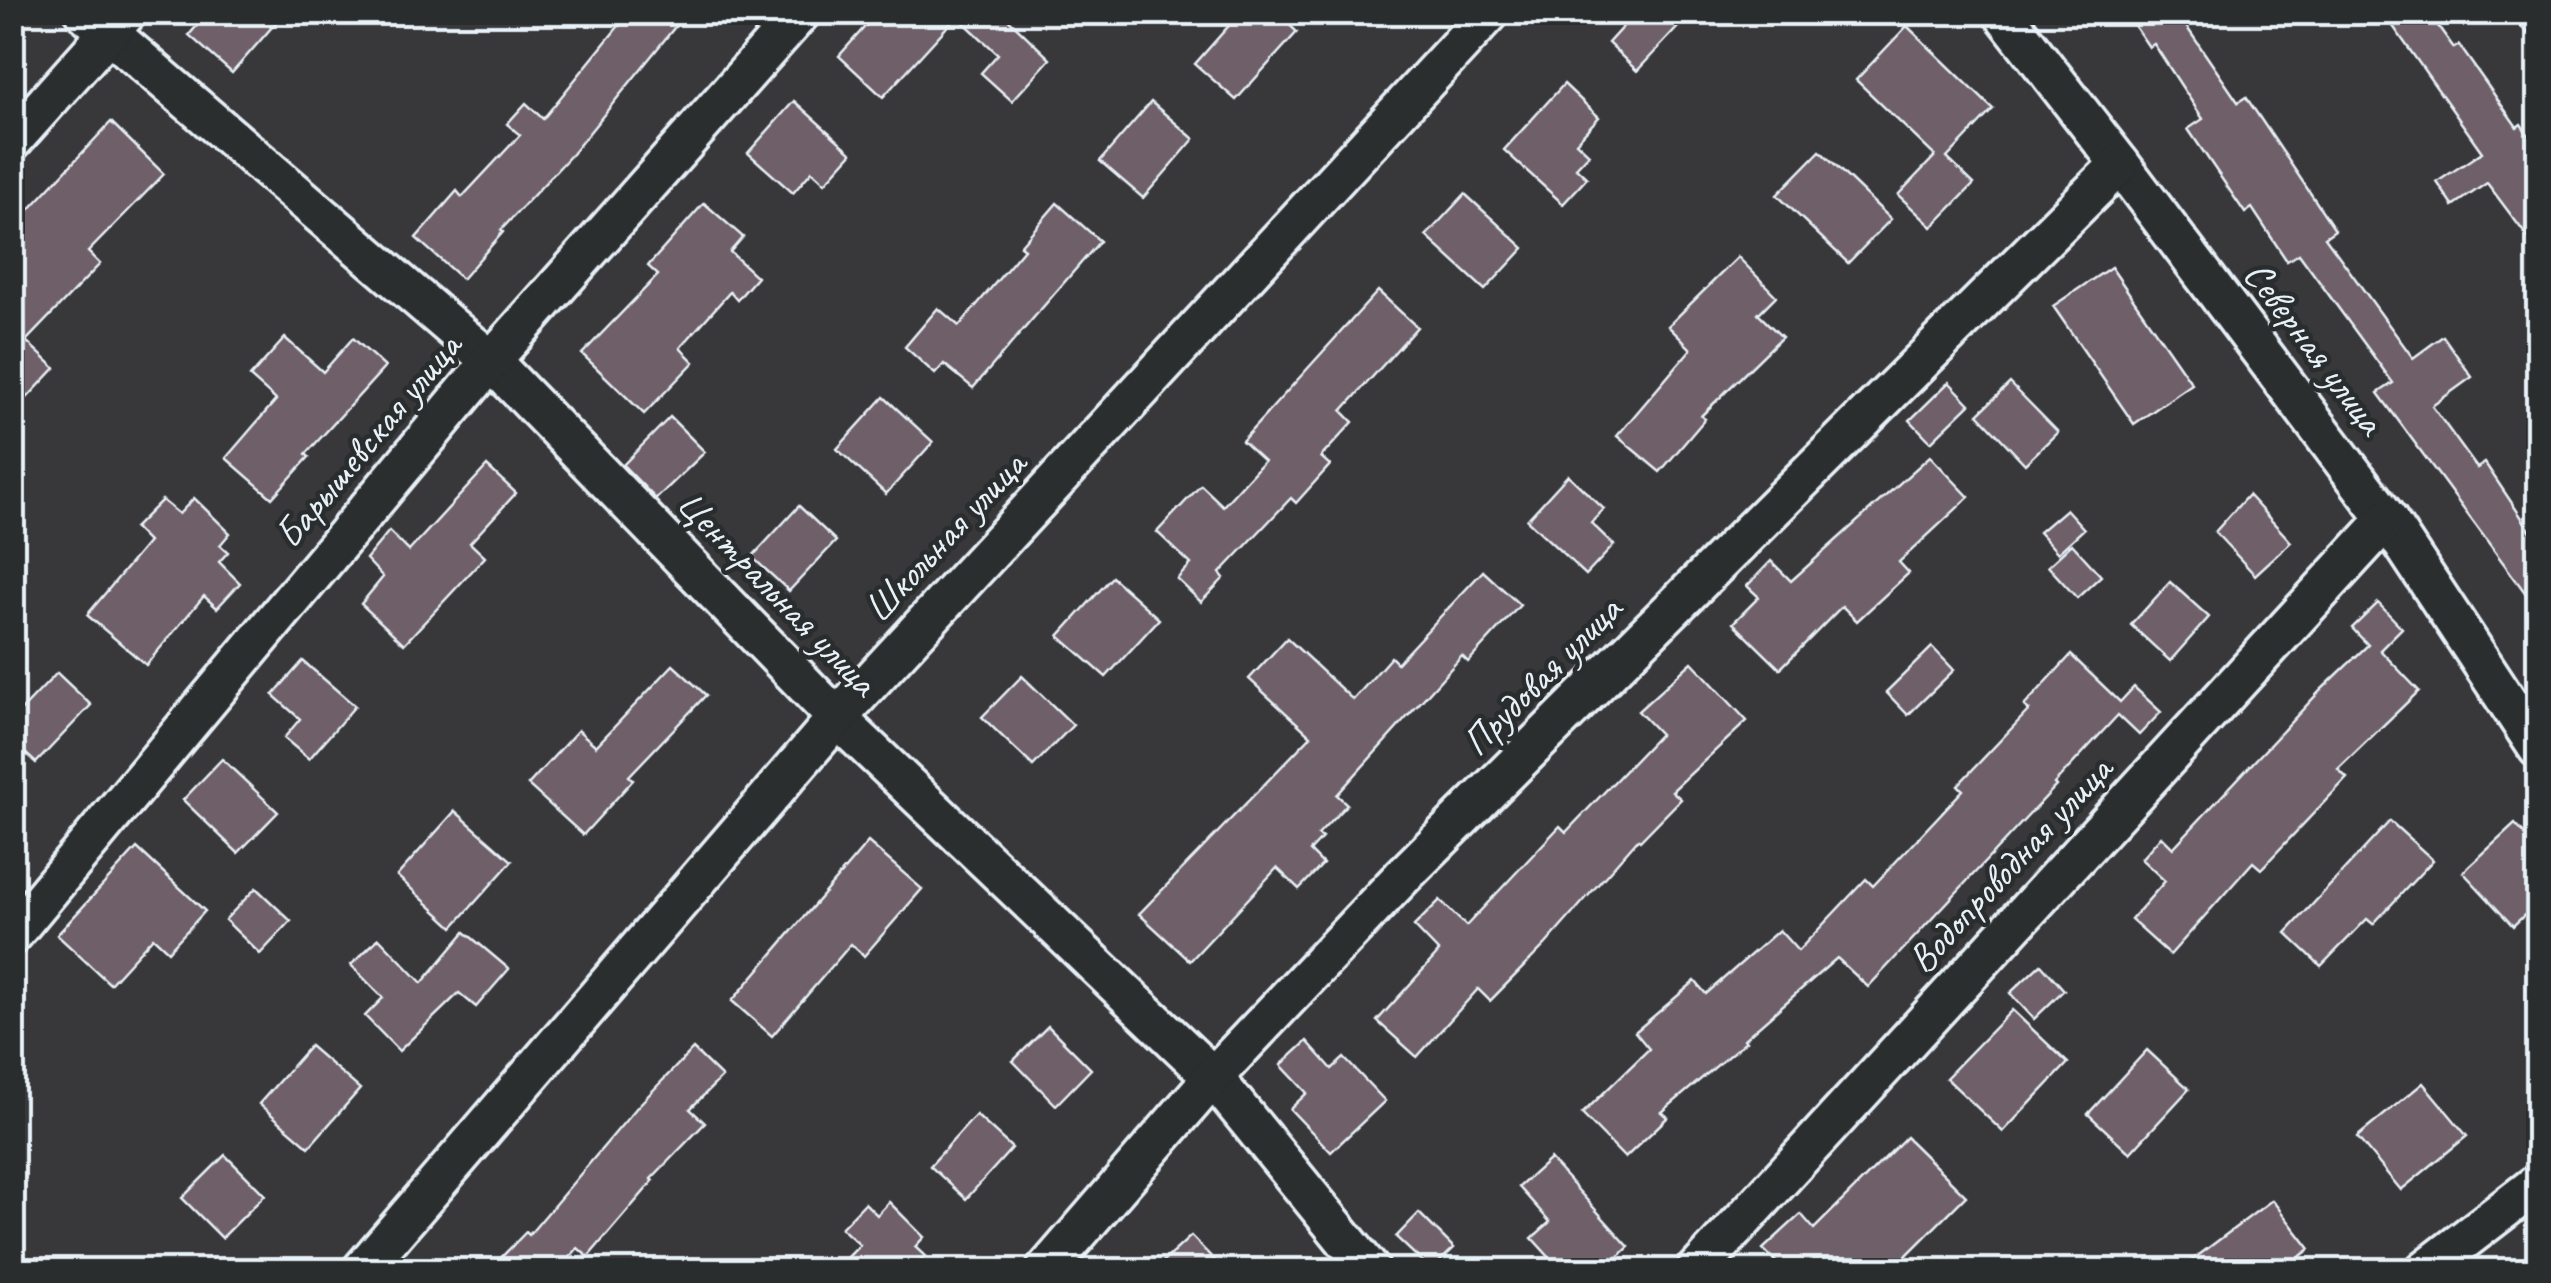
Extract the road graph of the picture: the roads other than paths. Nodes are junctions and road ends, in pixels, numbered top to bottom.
1 (801, 12) edge
2 (1490, 12) edge
3 (2002, 12) edge
4 (107, 19) edge
5 (12, 141) edge
6 (2120, 164) junction
7 (491, 362) junction
8 (2388, 519) junction
9 (838, 718) junction
10 (2538, 746) edge
11 (12, 934) edge
12 (1213, 1077) junction
13 (2538, 1182) edge
14 (362, 1270) edge
15 (1046, 1270) edge
16 (1370, 1270) edge
17 (1698, 1270) edge
18 (2425, 1270) edge

1 - 7 street, Барышевская улица
2 - 9 street, Школьная улица
3 - 6 street, Северная улица
4 - 5 street
4 - 7 street, Центральная улица
6 - 8 street, Северная улица
6 - 12 street, Прудовая улица
7 - 9 street, Центральная улица
7 - 11 street, Барышевская улица
8 - 10 street, Северная улица
8 - 17 street, Водопроводная улица
9 - 12 street, Центральная улица
9 - 14 street, Школьная улица
12 - 15 street, Прудовая улица
12 - 16 street, Центральная улица
13 - 18 street

